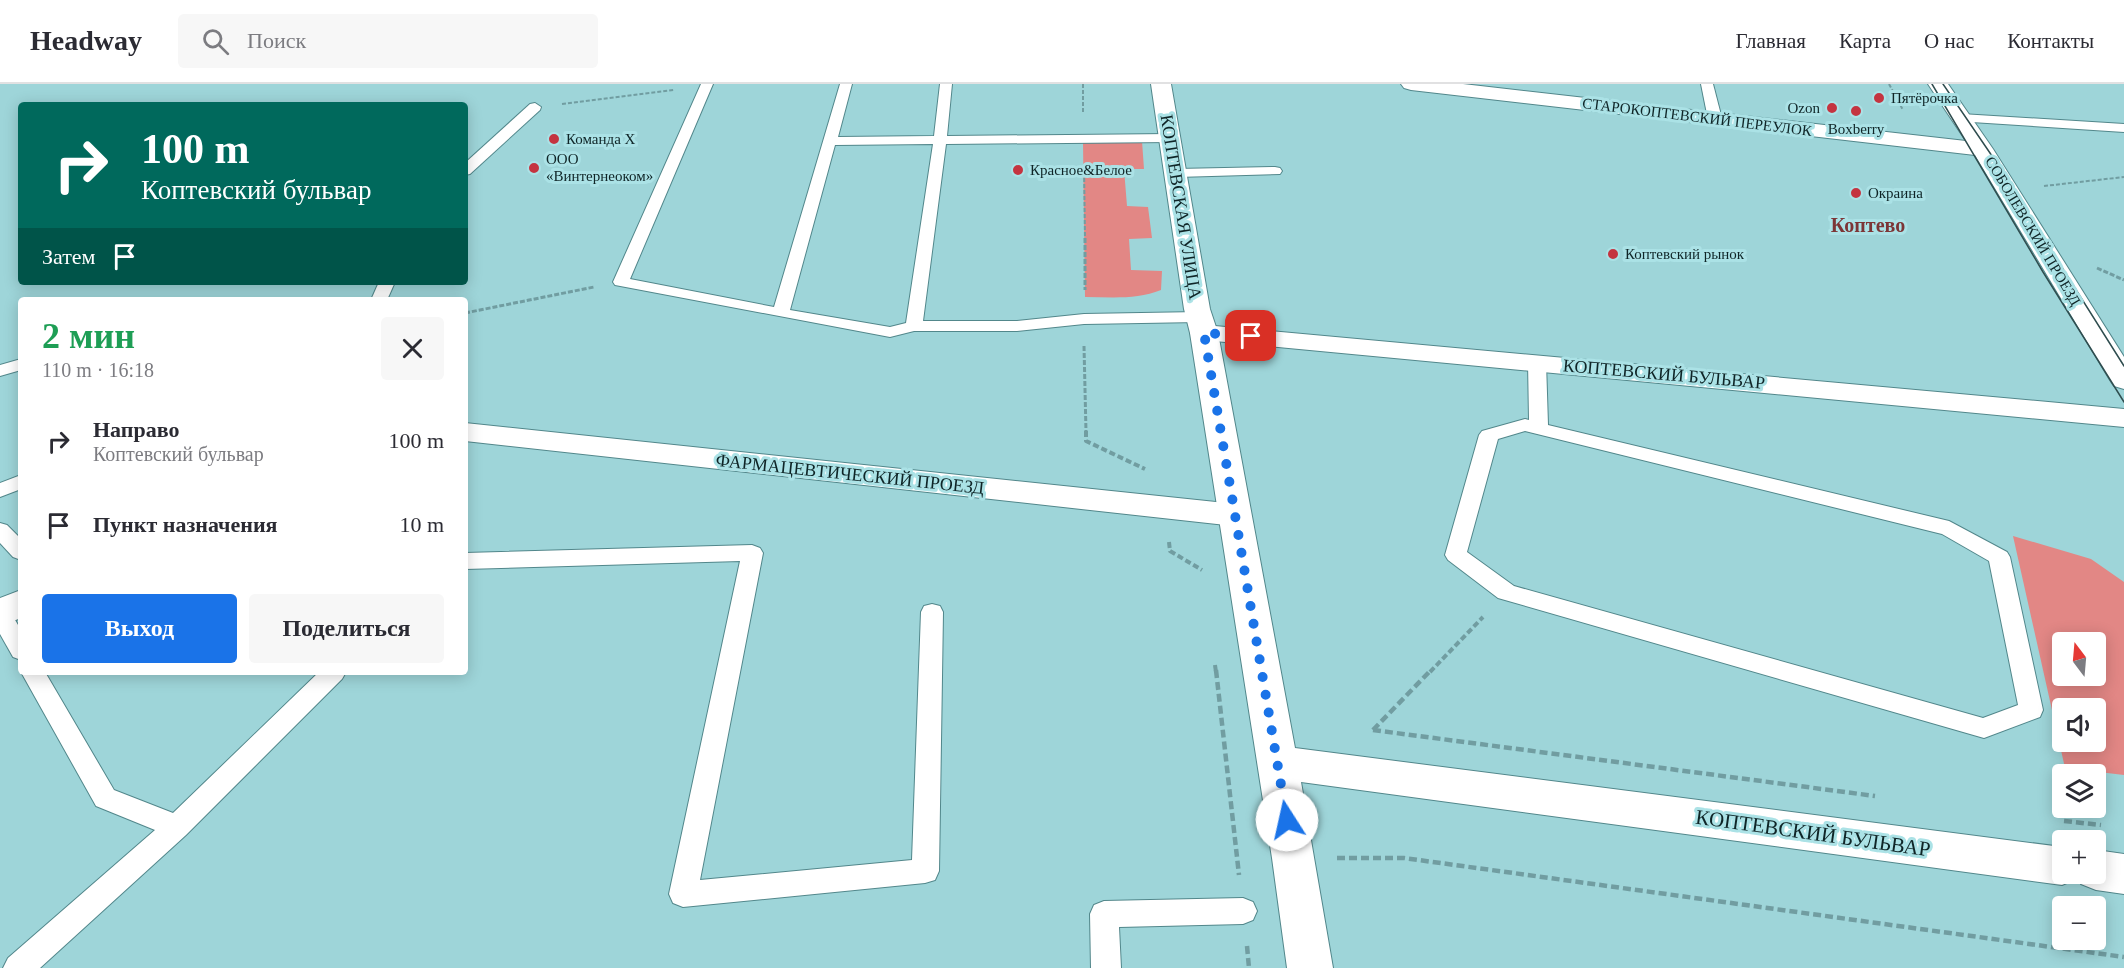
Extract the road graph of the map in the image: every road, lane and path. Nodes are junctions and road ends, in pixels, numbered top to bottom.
1 (846, 84) edge
2 (946, 84) edge
3 (1161, 84) edge
4 (1411, 84) edge
5 (1707, 84) edge
6 (1938, 84) edge
7 (706, 85) edge
8 (1467, 87) edge
9 (535, 107) joint
10 (1961, 118) junction
11 (1715, 119) junction
12 (2124, 128) edge
13 (1172, 138) junction
14 (940, 140) junction
15 (830, 141) junction
16 (1982, 149) junction
17 (468, 168) edge
18 (1275, 171) dead end
19 (1177, 173) junction
20 (2124, 177) edge
21 (2035, 188) dead end
22 (2087, 264) dead end
23 (2124, 280) edge
24 (621, 282) junction
25 (468, 312) edge
26 (781, 313) junction
27 (1202, 325) junction
28 (914, 326) junction
29 (1537, 362) junction
30 (18, 365) edge
31 (0, 371) edge
32 (2124, 380) edge
33 (2124, 418) edge
34 (1539, 429) junction
35 (468, 432) edge
36 (18, 483) edge
37 (0, 490) edge
38 (1235, 515) junction
39 (0, 530) edge
40 (18, 549) edge
41 (468, 561) edge
42 (1506, 592) junction
43 (18, 604) edge
44 (932, 612) dead end
45 (0, 613) edge
46 (18, 646) edge
47 (35, 675) edge
48 (331, 675) edge
49 (1277, 762) junction
50 (1877, 796) dead end
51 (2054, 819) dead end
52 (177, 827) junction
53 (2112, 827) dead end
54 (1237, 858) dead end
55 (1294, 858) junction
56 (2052, 865) edge
57 (2106, 871) edge
58 (2124, 874) edge
59 (1243, 911) dead end
60 (2124, 957) edge
61 (18, 968) edge
62 (1106, 968) edge
63 (1310, 968) edge

1 - 15 lane
2 - 14 lane
3 - 13 street, КОПТЕВСКАЯ УЛИЦА
4 - 8 street, СТАРОКОПТЕВСКИЙ ПЕРЕУЛОК
5 - 11 lane
6 - 10 street, СОБОЛЕВСКИЙ ПРОЕЗД
7 - 9 path
7 - 24 lane
8 - 11 street, СТАРОКОПТЕВСКИЙ ПЕРЕУЛОК
9 - 17 lane
10 - 12 lane
10 - 16 street, СОБОЛЕВСКИЙ ПРОЕЗД
11 - 16 street, СТАРОКОПТЕВСКИЙ ПЕРЕУЛОК
13 - 14 lane
13 - 19 street, КОПТЕВСКАЯ УЛИЦА
14 - 15 lane
14 - 28 lane
15 - 26 lane
16 - 32 street, СОБОЛЕВСКИЙ ПРОЕЗД
18 - 19 lane
19 - 27 street, КОПТЕВСКАЯ УЛИЦА
20 - 21 path
22 - 23 path
24 - 25 path
24 - 26 lane
26 - 28 lane
27 - 28 lane
27 - 29 street, КОПТЕВСКИЙ БУЛЬВАР
27 - 38 street, КОПТЕВСКАЯ УЛИЦА
29 - 33 street, КОПТЕВСКИЙ БУЛЬВАР
29 - 34 lane
30 - 31 lane
34 - 42 lane
34 - 42 lane
35 - 38 street, ФАРМАЦЕВТИЧЕСКИЙ ПРОЕЗД
36 - 37 lane
38 - 49 street, КОПТЕВСКАЯ УЛИЦА
39 - 40 lane
41 - 44 lane
42 - 50 path
43 - 45 street
45 - 46 lane
47 - 52 lane
48 - 52 lane
49 - 55 street, КОПТЕВСКАЯ УЛИЦА
49 - 56 street, КОПТЕВСКИЙ БУЛЬВАР
51 - 53 path
52 - 61 lane
54 - 55 path
55 - 60 path
55 - 63 street, КОПТЕВСКАЯ УЛИЦА
57 - 58 street
59 - 62 lane

